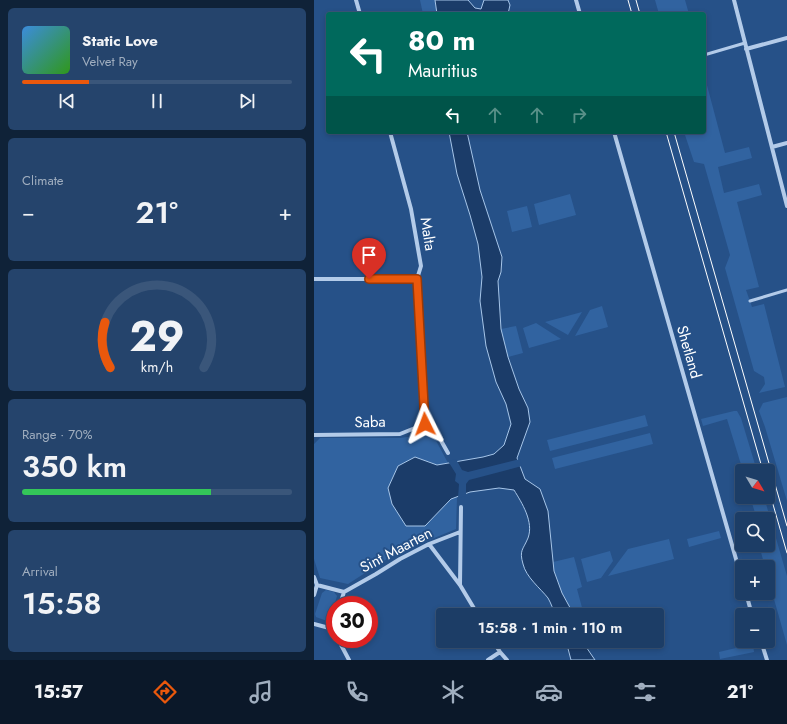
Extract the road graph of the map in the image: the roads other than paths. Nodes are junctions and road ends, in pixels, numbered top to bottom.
1 (356, 0) edge
2 (576, 0) edge
3 (734, 0) edge
4 (359, 12) edge
5 (579, 12) edge
6 (787, 38) edge
7 (745, 43) junction
8 (746, 49) junction
9 (706, 53) edge
10 (391, 134) edge
11 (615, 134) edge
12 (787, 143) edge
13 (772, 147) junction
14 (787, 183) edge
15 (781, 185) junction
16 (787, 206) edge
17 (314, 279) edge
18 (417, 279) junction
19 (787, 290) edge
20 (750, 301) dead end
21 (425, 424) junction
22 (314, 435) edge
23 (448, 453) dead end
24 (461, 507) dead end
25 (460, 532) junction
26 (429, 544) junction
27 (736, 560) edge
28 (314, 577) edge
29 (317, 584) junction
30 (460, 585) junction
31 (344, 592) junction
32 (314, 595) edge
33 (343, 596) edge
34 (474, 608) edge
35 (314, 624) edge
36 (326, 628) edge
37 (343, 648) edge
38 (497, 648) edge
39 (763, 648) edge
40 (500, 652) junction
41 (349, 660) edge
42 (488, 660) edge
43 (507, 660) edge
44 (767, 660) edge

1 - 4 street
2 - 5 street
3 - 7 street
6 - 8 street
7 - 8 street
7 - 9 lane
8 - 13 street
10 - 18 street, Malta
11 - 27 street, Shetland
12 - 13 street
13 - 15 street
14 - 15 street
15 - 16 street
17 - 18 street
18 - 21 street, Malta
19 - 20 lane
21 - 22 street, Saba
21 - 23 street
24 - 25 street
25 - 26 street, Sint Maarten
25 - 30 street
26 - 30 street
26 - 31 street, Sint Maarten
28 - 29 street
29 - 31 street
29 - 32 street
30 - 34 street
31 - 33 street
35 - 36 street
37 - 41 street
38 - 40 street
39 - 44 street
40 - 42 street
40 - 43 street

